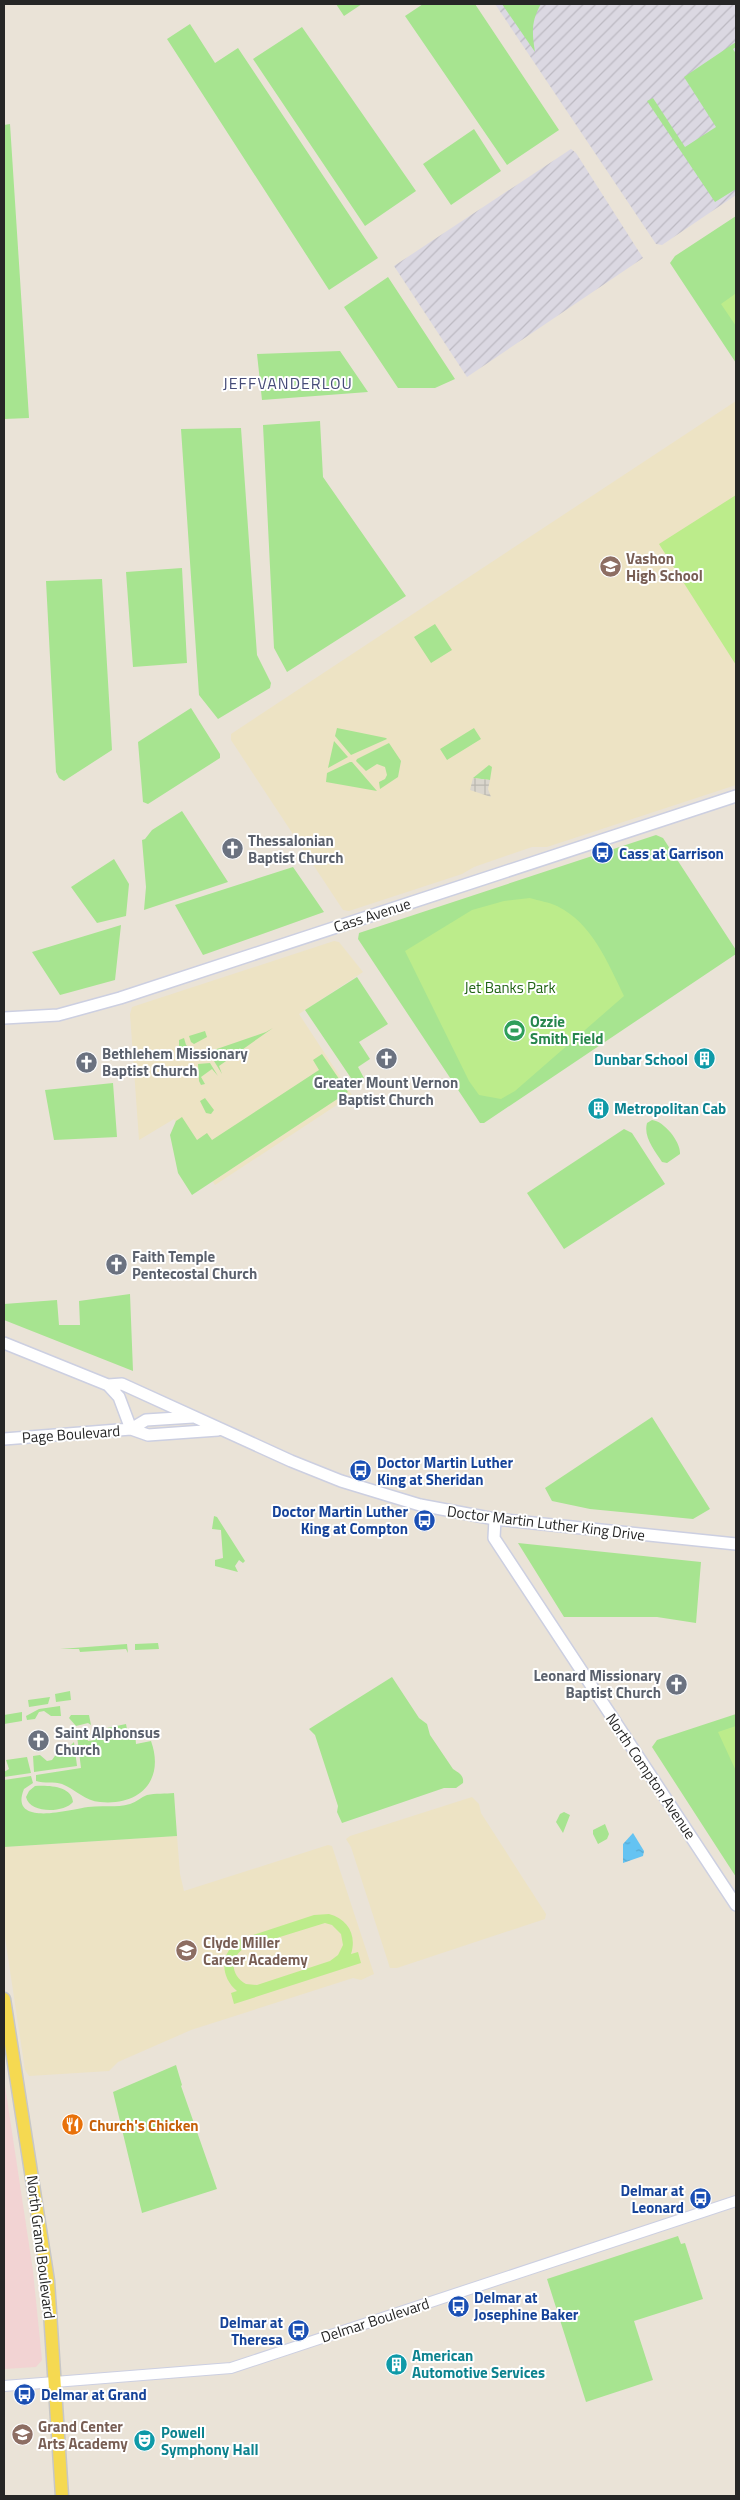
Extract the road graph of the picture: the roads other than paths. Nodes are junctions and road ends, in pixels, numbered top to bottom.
1 (736, 796) edge
2 (4, 1018) edge
3 (4, 1343) edge
4 (108, 1385) junction
5 (195, 1417) junction
6 (131, 1430) junction
7 (220, 1430) junction
8 (4, 1439) edge
9 (495, 1520) junction
10 (736, 1544) edge
11 (736, 1905) edge
12 (4, 2000) edge
13 (736, 2201) edge
14 (55, 2383) junction
15 (4, 2386) edge
16 (62, 2496) edge

1 - 2 main road, Cass Avenue
3 - 4 main road, Doctor Martin Luther King Drive
4 - 5 main road, Doctor Martin Luther King Drive
4 - 6 main road
5 - 6 main road, Page Boulevard
5 - 7 main road, Doctor Martin Luther King Drive
6 - 7 main road, Doctor Martin Luther King Drive
6 - 8 main road, Page Boulevard
7 - 9 main road, Doctor Martin Luther King Drive
9 - 10 main road, Doctor Martin Luther King Drive
9 - 11 main road, North Compton Avenue
12 - 14 main road, North Grand Boulevard
13 - 14 street, Delmar Boulevard
14 - 15 street, Delmar Boulevard
14 - 16 main road, North Grand Boulevard

